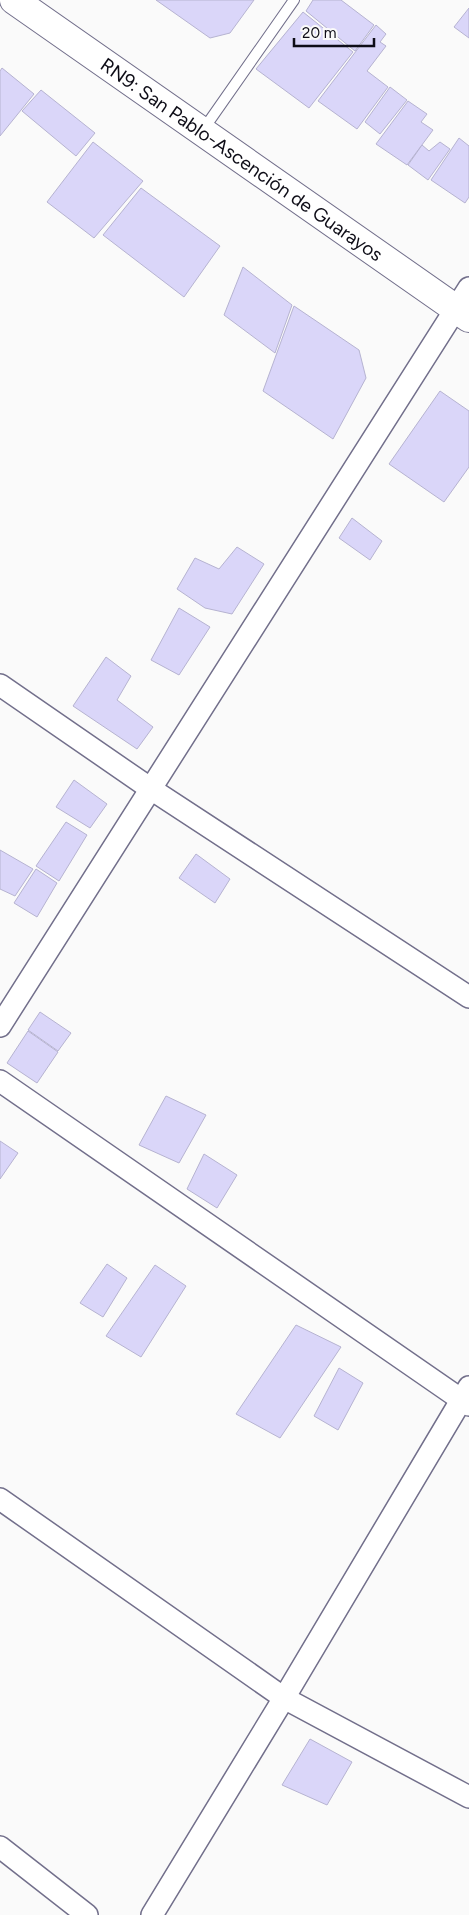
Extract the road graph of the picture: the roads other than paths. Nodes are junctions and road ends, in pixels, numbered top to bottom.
1 (14, 0) edge
2 (294, 0) edge
3 (203, 131) junction
4 (464, 305) edge
5 (0, 685) edge
6 (151, 789) junction
7 (469, 997) edge
8 (0, 1026) edge
9 (0, 1081) edge
10 (466, 1398) edge
11 (0, 1499) edge
12 (284, 1698) junction
13 (469, 1797) edge
14 (0, 1847) edge
15 (87, 1915) edge
16 (152, 1915) edge

1 - 3 highway, RN9: San Pablo-Ascención de Guarayos
2 - 3 lane
3 - 4 highway, RN9: San Pablo-Ascención de Guarayos
4 - 6 street
5 - 6 street
6 - 7 street
6 - 8 street
9 - 10 street
10 - 12 street
11 - 12 street
12 - 13 street
12 - 16 street
14 - 15 street

